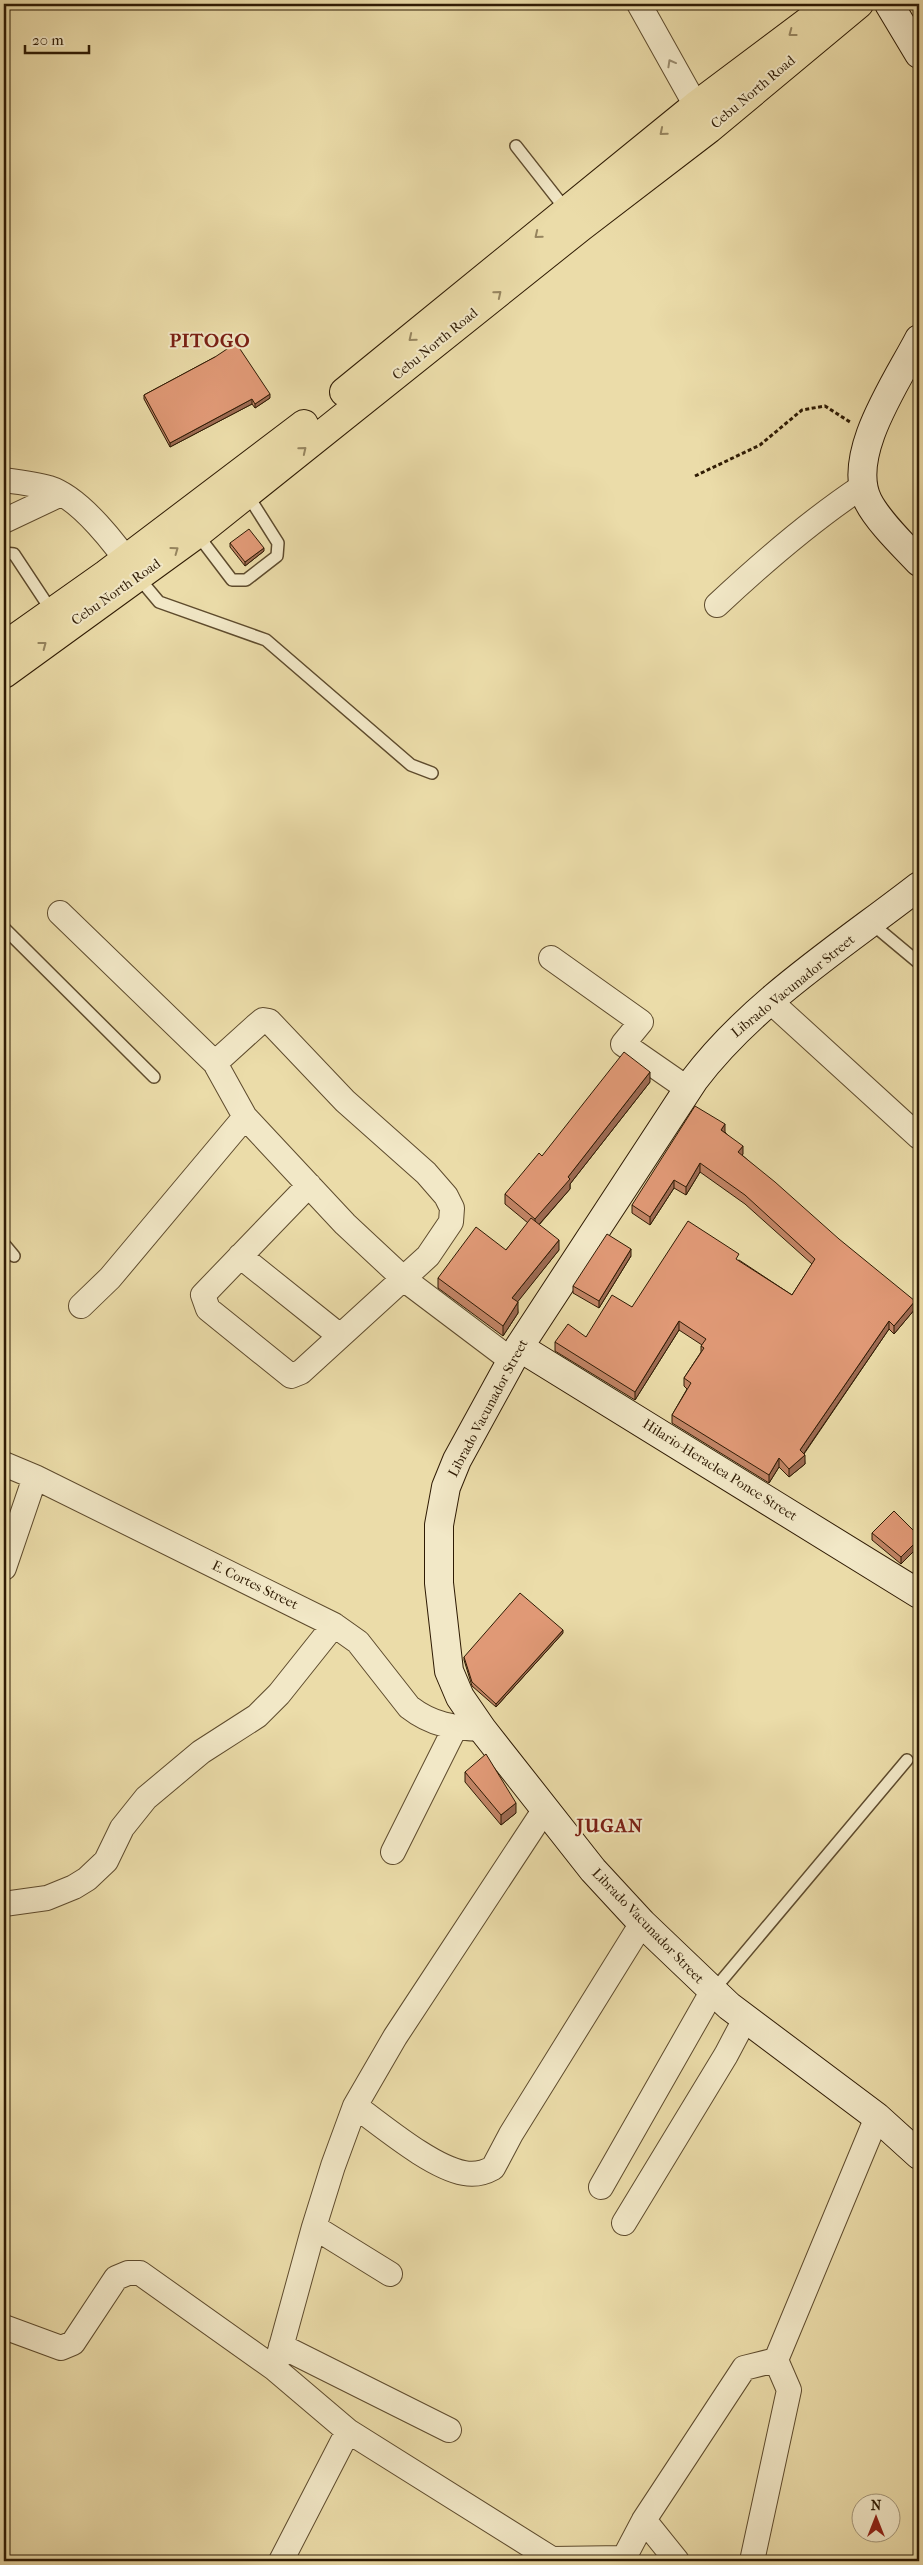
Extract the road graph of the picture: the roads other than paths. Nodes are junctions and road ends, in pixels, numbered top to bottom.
1 (639, 4) edge
2 (831, 4) edge
3 (859, 4) edge
4 (889, 4) edge
5 (919, 54) edge
6 (695, 106) junction
7 (709, 129) junction
8 (516, 146) dead end
9 (567, 211) junction
10 (919, 339) edge
11 (4, 480) edge
12 (863, 486) junction
13 (61, 494) junction
14 (247, 494) junction
15 (4, 521) edge
16 (197, 534) junction
17 (4, 554) edge
18 (919, 562) edge
19 (132, 568) junction
20 (717, 605) dead end
21 (53, 613) junction
22 (4, 646) edge
23 (4, 674) edge
24 (432, 773) dead end
25 (919, 886) edge
26 (60, 913) dead end
27 (871, 923) junction
28 (4, 928) edge
29 (551, 958) dead end
30 (919, 963) edge
31 (770, 1001) junction
32 (215, 1063) junction
33 (154, 1077) dead end
34 (688, 1089) junction
35 (245, 1117) junction
36 (919, 1137) edge
37 (309, 1185) junction
38 (4, 1244) edge
39 (14, 1256) dead end
40 (240, 1256) junction
41 (404, 1280) junction
42 (82, 1306) dead end
43 (340, 1336) junction
44 (515, 1353) junction
45 (4, 1464) edge
46 (35, 1477) junction
47 (4, 1568) edge
48 (919, 1594) edge
49 (334, 1625) junction
50 (455, 1728) junction
51 (482, 1729) junction
52 (907, 1760) dead end
53 (545, 1809) junction
54 (392, 1852) dead end
55 (4, 1904) edge
56 (642, 1923) junction
57 (712, 1992) junction
58 (745, 2019) junction
59 (355, 2106) junction
60 (877, 2117) junction
61 (919, 2155) edge
62 (602, 2187) dead end
63 (624, 2222) dead end
64 (314, 2227) junction
65 (390, 2274) dead end
66 (4, 2327) edge
67 (281, 2346) junction
68 (776, 2360) junction
69 (275, 2370) junction
70 (449, 2430) dead end
71 (348, 2431) junction
72 (644, 2520) junction
73 (552, 2560) edge
74 (281, 2561) edge
75 (677, 2561) edge
76 (752, 2561) edge

6 -> 1 street
2 -> 6 main road, Cebu North Road
3 - 7 main road, Cebu North Road
4 - 5 street
6 - 7 street
6 -> 9 main road, Cebu North Road
14 -> 7 main road, Cebu North Road
8 - 9 lane
9 -> 19 main road, Cebu North Road
10 - 12 street
11 - 13 street
12 - 18 street
12 - 20 street
13 - 15 street
13 - 19 street
14 - 16 main road, Cebu North Road
14 - 16 lane
19 -> 16 main road, Cebu North Road
17 - 21 lane
19 - 21 main road, Cebu North Road
23 -> 19 main road, Cebu North Road
19 - 24 lane
21 - 22 main road, Cebu North Road
25 - 27 street, Librado Vacunador Street
26 - 32 street
27 - 30 lane
27 - 31 street, Librado Vacunador Street
28 - 33 lane
29 - 34 street
31 - 34 street, Librado Vacunador Street
31 - 36 street
32 - 35 street
32 - 41 street
34 - 44 street, Librado Vacunador Street
35 - 37 street
35 - 42 street
37 - 40 street
37 - 41 street
38 - 39 lane
40 - 43 street
40 - 43 street
41 - 43 street
41 - 44 street
44 - 48 street, Hilario-Heraclea Ponce Street
44 - 51 street, Librado Vacunador Street
45 - 46 street, E. Cortes Street
46 - 47 street
46 - 49 street, E. Cortes Street
49 - 50 street, E. Cortes Street
49 - 55 street
50 - 51 street, E. Cortes Street
50 - 54 street
51 - 53 street, Librado Vacunador Street
52 - 57 lane
53 - 56 street, Librado Vacunador Street
53 - 59 street
56 - 57 street, Librado Vacunador Street
56 - 59 street
57 - 58 street, Librado Vacunador Street
57 - 62 street
58 - 60 street, Librado Vacunador Street
58 - 63 street
59 - 64 street
60 - 61 street, Librado Vacunador Street
60 - 68 street
64 - 65 street
64 - 67 street
66 - 69 street
67 - 69 street
67 - 70 street
68 - 72 street
68 - 76 street
69 - 71 street
71 - 73 street
71 - 74 street
72 - 73 street
72 - 75 street

